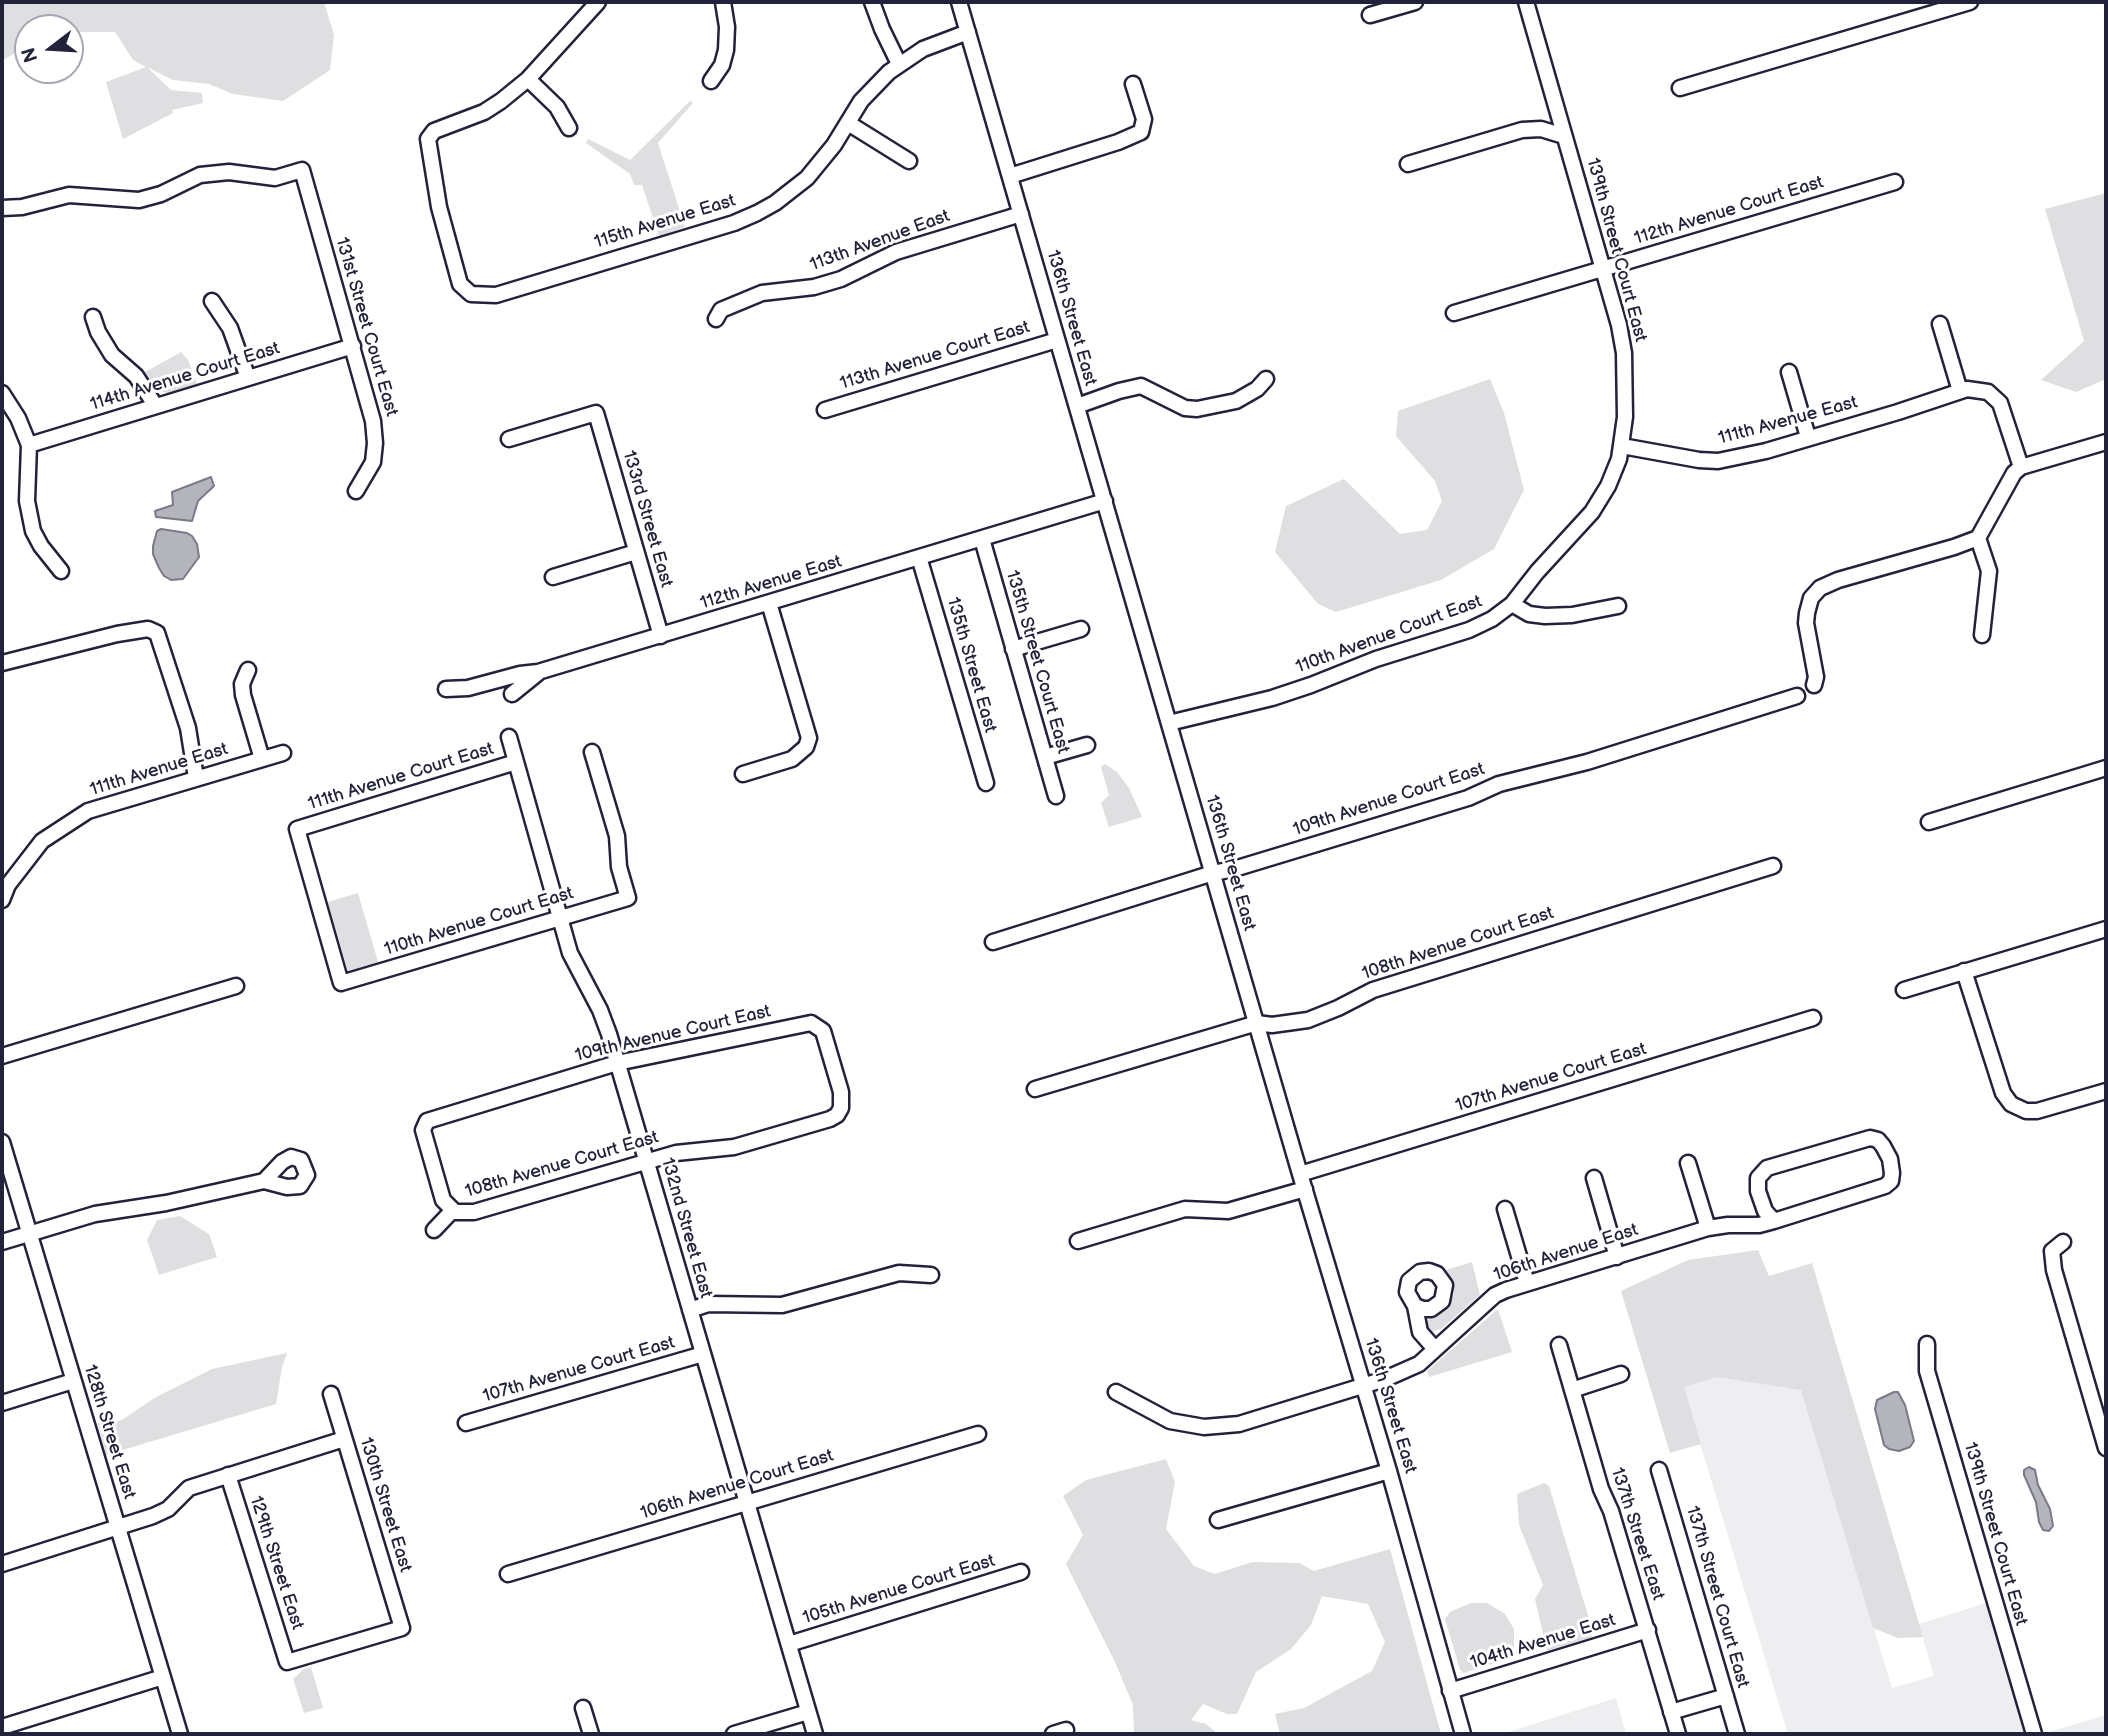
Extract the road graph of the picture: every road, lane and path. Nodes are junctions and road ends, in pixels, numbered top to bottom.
1 (598, 2) edge
2 (723, 2) edge
3 (872, 2) edge
4 (959, 2) edge
5 (1415, 2) edge
6 (1526, 2) edge
7 (1970, 2) edge
8 (1370, 15) dead end
9 (968, 32) junction
10 (899, 64) junction
11 (528, 79) junction
12 (711, 80) dead end
13 (1133, 85) dead end
14 (1680, 89) dead end
15 (848, 123) junction
16 (569, 128) dead end
17 (1564, 136) junction
18 (909, 161) dead end
19 (1408, 164) dead end
20 (1010, 176) junction
21 (1895, 182) dead end
22 (2, 208) edge
23 (1021, 214) junction
24 (1602, 269) junction
25 (212, 301) dead end
26 (1454, 313) dead end
27 (93, 317) dead end
28 (716, 319) dead end
29 (1940, 324) dead end
30 (1056, 340) junction
31 (352, 346) junction
32 (1788, 372) dead end
33 (248, 378) junction
34 (1266, 379) dead end
35 (1960, 391) junction
36 (2, 393) edge
37 (155, 405) junction
38 (1077, 406) junction
39 (825, 410) dead end
40 (1808, 437) junction
41 (509, 439) dead end
42 (2106, 442) edge
43 (29, 445) junction
44 (1622, 446) junction
45 (2021, 467) junction
46 (356, 491) dead end
47 (1105, 501) junction
48 (1978, 538) junction
49 (982, 539) junction
50 (636, 552) junction
51 (919, 557) junction
52 (61, 570) dead end
53 (553, 578) dead end
54 (769, 603) junction
55 (1512, 604) junction
56 (1618, 606) dead end
57 (1081, 629) dead end
58 (1982, 635) dead end
59 (661, 636) junction
60 (1013, 649) junction
61 (2, 663) edge
62 (248, 670) dead end
63 (538, 672) junction
64 (1814, 685) dead end
65 (446, 688) dead end
66 (512, 694) dead end
67 (1797, 696) dead end
68 (1169, 723) junction
69 (509, 737) dead end
70 (1087, 745) dead end
71 (592, 752) dead end
72 (283, 753) dead end
73 (1045, 757) junction
74 (262, 759) junction
75 (516, 762) junction
76 (2106, 768) edge
77 (743, 774) dead end
78 (196, 778) junction
79 (986, 783) dead end
80 (1056, 796) dead end
81 (1929, 822) dead end
82 (1773, 866) dead end
83 (1213, 873) junction
84 (2, 900) edge
85 (560, 917) junction
86 (2106, 929) edge
87 (993, 942) dead end
88 (1964, 971) junction
89 (341, 983) joint
90 (236, 986) dead end
91 (1904, 990) dead end
92 (1812, 1018) dead end
93 (1257, 1023) junction
94 (2, 1056) edge
95 (617, 1062) junction
96 (1035, 1089) dead end
97 (2106, 1091) edge
98 (841, 1108) joint
99 (2, 1142) edge
100 (646, 1162) junction
101 (1688, 1163) dead end
102 (1300, 1174) junction
103 (1594, 1178) dead end
104 (264, 1181) dead end
105 (1305, 1189) junction
106 (1505, 1209) dead end
107 (453, 1210) junction
108 (1774, 1221) junction
109 (1707, 1228) junction
110 (435, 1230) dead end
111 (28, 1234) junction
112 (1077, 1241) dead end
113 (2, 1242) edge
114 (2063, 1242) dead end
115 (1617, 1257) junction
116 (931, 1275) dead end
117 (1527, 1283) junction
118 (1415, 1306) dead end
119 (690, 1310) junction
120 (1927, 1344) dead end
121 (1559, 1345) dead end
122 (1434, 1349) junction
123 (703, 1354) junction
124 (1621, 1374) dead end
125 (73, 1381) junction
126 (1363, 1385) junction
127 (1572, 1390) junction
128 (1116, 1392) dead end
129 (331, 1394) dead end
130 (2, 1403) edge
131 (466, 1423) dead end
132 (978, 1434) dead end
133 (344, 1439) junction
134 (2106, 1448) edge
135 (1659, 1470) dead end
136 (1389, 1471) junction
137 (228, 1475) junction
138 (746, 1502) junction
139 (1218, 1520) dead end
140 (119, 1527) junction
141 (2, 1564) edge
142 (1021, 1572) dead end
143 (508, 1574) dead end
144 (1648, 1630) junction
145 (789, 1644) junction
146 (287, 1662) joint
147 (163, 1677) junction
148 (1450, 1691) junction
149 (1726, 1696) junction
150 (583, 1708) dead end
151 (808, 1712) junction
152 (1671, 1712) junction
153 (2, 1727) edge
154 (180, 1734) edge
155 (591, 1734) edge
156 (734, 1734) edge
157 (815, 1734) edge
158 (1463, 1734) edge
159 (1678, 1734) edge
160 (1737, 1734) edge
161 (2034, 1734) edge

1 - 11 street
2 - 12 street
3 - 10 street
4 - 9 street, 136th Street East
5 - 8 street
6 - 17 street, 139th Street Court East
7 - 14 street
9 - 10 street, 115th Avenue East
9 - 20 street, 136th Street East
10 - 15 street, 115th Avenue East
11 - 15 street, 115th Avenue East
11 - 16 street
13 - 20 street
15 - 18 street
17 - 19 street
17 - 24 street, 139th Street Court East
20 - 23 street, 136th Street East
21 - 24 street, 112th Avenue Court East
22 - 31 street, 131st Street Court East
23 - 28 street, 113th Avenue East
23 - 30 street, 136th Street East
24 - 26 street, 112th Avenue Court East
24 - 44 street, 139th Street Court East
25 - 33 street
27 - 37 street
29 - 35 street
30 - 38 street, 136th Street East
30 - 39 street, 113th Avenue Court East
31 - 33 street, 114th Avenue Court East
31 - 46 street, 131st Street Court East
32 - 40 street
33 - 37 street, 114th Avenue Court East
34 - 38 street
35 - 40 street, 111th Avenue East
35 - 45 street
36 - 43 street
37 - 43 street, 114th Avenue Court East
38 - 47 street, 136th Street East
40 - 44 street, 111th Avenue East
41 - 50 street, 133rd Street East
42 - 45 street
43 - 52 street
44 - 55 street, 139th Street Court East
45 - 48 street
47 - 49 street, 112th Avenue East
47 - 68 street, 136th Street East
48 - 58 street
48 - 64 street
49 - 51 street, 112th Avenue East
49 - 60 street, 135th Street Court East
50 - 53 street
50 - 59 street, 133rd Street East
51 - 54 street, 112th Avenue East
51 - 79 street, 135th Street East
54 - 59 street, 112th Avenue East
54 - 77 street
55 - 56 street
55 - 68 street, 110th Avenue Court East
57 - 60 street
59 - 63 street, 112th Avenue East
60 - 73 street, 135th Street Court East
61 - 78 street
62 - 74 street
63 - 65 street, 112th Avenue East
63 - 66 street
67 - 83 street, 109th Avenue Court East
68 - 83 street, 136th Street East
69 - 75 street, 132nd Street East
70 - 73 street
71 - 85 street, 110th Avenue Court East
72 - 74 street, 111th Avenue East
73 - 80 street, 135th Street Court East
74 - 78 street, 111th Avenue East
75 - 85 street, 132nd Street East
75 - 89 street, 111th Avenue Court East
76 - 81 street
78 - 84 street, 111th Avenue East
82 - 93 street, 108th Avenue Court East
83 - 87 street, 109th Avenue Court East
83 - 93 street, 136th Street East
85 - 89 street, 110th Avenue Court East
85 - 95 street, 132nd Street East
86 - 88 street
88 - 91 street
88 - 97 street
90 - 94 street
92 - 102 street, 107th Avenue Court East
93 - 96 street, 108th Avenue Court East
93 - 102 street, 136th Street East
95 - 98 street, 109th Avenue Court East
95 - 100 street, 132nd Street East
95 - 107 street, 109th Avenue Court East
98 - 100 street, 108th Avenue Court East
99 - 111 street, 128th Street East
100 - 107 street, 108th Avenue Court East
100 - 119 street, 132nd Street East
101 - 109 street
102 - 105 street, 136th Street East
103 - 115 street
104 - 111 street
105 - 112 street
105 - 126 street, 136th Street East
106 - 117 street
107 - 110 street
108 - 108 street, 106th Avenue East
108 - 109 street, 106th Avenue East
109 - 115 street, 106th Avenue East
111 - 113 street
111 - 125 street, 128th Street East
114 - 134 street
115 - 117 street, 106th Avenue East
116 - 119 street
117 - 122 street, 106th Avenue East
118 - 122 street
119 - 123 street, 132nd Street East
120 - 161 street, 139th Street Court East
121 - 127 street, 137th Street East
122 - 126 street, 106th Avenue East
123 - 131 street, 107th Avenue Court East
123 - 138 street, 132nd Street East
124 - 127 street
125 - 130 street
125 - 140 street, 128th Street East
126 - 128 street, 106th Avenue East
126 - 136 street, 136th Street East
127 - 144 street, 137th Street East
129 - 133 street, 130th Street East
132 - 138 street, 106th Avenue Court East
133 - 137 street
133 - 146 street, 130th Street East
135 - 149 street, 137th Street Court East
136 - 139 street
136 - 148 street, 136th Street East
137 - 140 street
137 - 146 street, 129th Street East
138 - 143 street, 106th Avenue Court East
138 - 145 street, 132nd Street East
140 - 141 street
140 - 147 street, 128th Street East
142 - 145 street, 105th Avenue Court East
144 - 148 street, 104th Avenue East
144 - 152 street, 137th Street East
145 - 151 street, 132nd Street East
147 - 153 street
147 - 154 street, 128th Street East
148 - 158 street, 136th Street East
149 - 152 street
149 - 160 street, 137th Street Court East
150 - 155 street
151 - 156 street
151 - 157 street, 132nd Street East
152 - 159 street, 137th Street East

